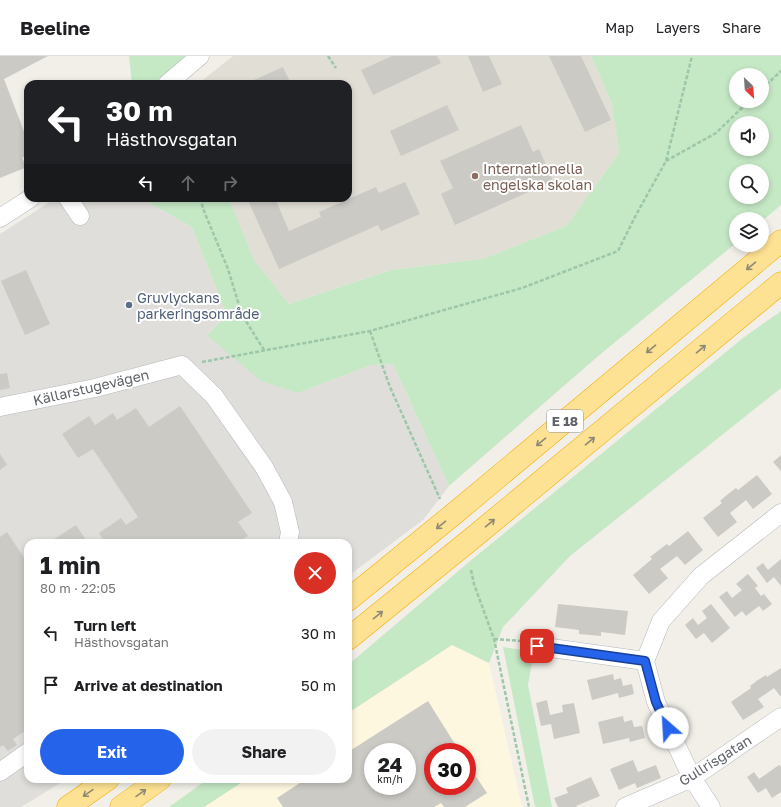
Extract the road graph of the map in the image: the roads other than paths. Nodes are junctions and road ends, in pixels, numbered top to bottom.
1 (200, 56) edge
2 (172, 80) edge
3 (25, 202) edge
4 (71, 202) edge
5 (80, 216) dead end
6 (0, 218) edge
7 (781, 241) edge
8 (781, 283) edge
9 (0, 407) edge
10 (781, 513) edge
11 (289, 539) edge
12 (352, 597) edge
13 (352, 636) edge
14 (537, 646) road end
15 (645, 661) junction
16 (781, 718) edge
17 (24, 755) edge
18 (0, 772) edge
19 (692, 778) junction
20 (102, 783) edge
21 (154, 783) edge
22 (68, 807) edge
23 (121, 807) edge
24 (625, 807) edge
25 (710, 807) edge

1 - 2 street
3 - 6 street
4 - 5 street
7 -> 12 highway, E 18
13 -> 8 highway, E 18
9 - 11 street, Källarstugevägen
10 - 15 street
14 - 15 street
15 - 19 street
16 - 19 street, Gullrisgatan
17 - 18 street
19 - 24 street, Gullrisgatan
19 - 25 street
20 -> 22 highway
23 -> 21 highway

